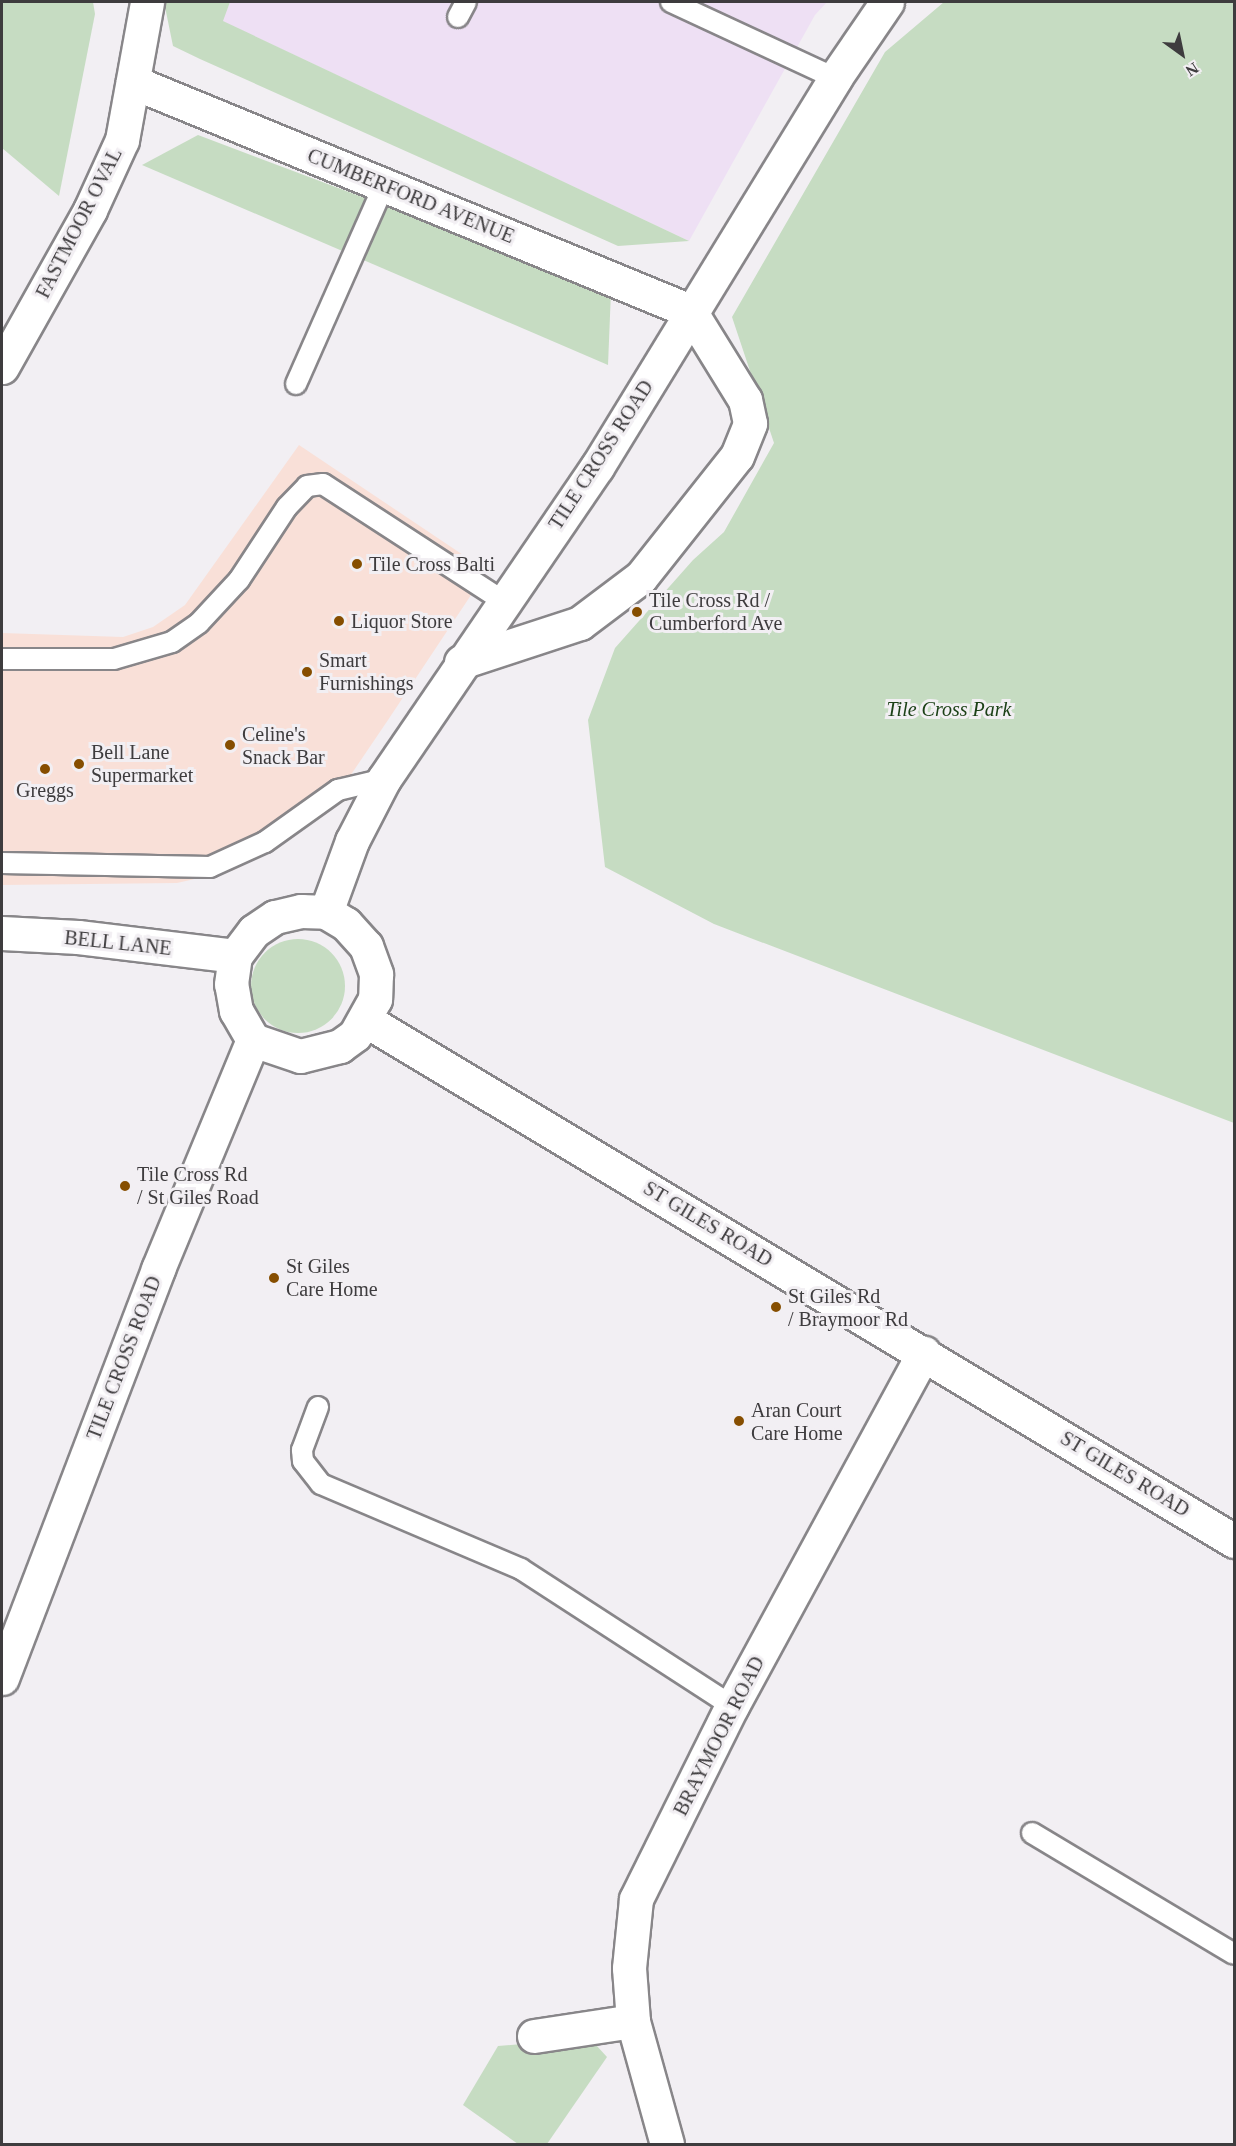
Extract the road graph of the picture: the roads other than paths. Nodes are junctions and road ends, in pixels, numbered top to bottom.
1 (147, 2) edge
2 (670, 2) edge
3 (887, 2) edge
4 (835, 78) junction
5 (132, 82) junction
6 (384, 185) junction
7 (690, 311) junction
8 (2, 367) edge
9 (296, 384) dead end
10 (503, 602) junction
11 (2, 659) edge
12 (461, 662) junction
13 (384, 779) junction
14 (2, 863) edge
15 (326, 912) junction
16 (2, 933) edge
17 (235, 956) junction
18 (366, 1020) junction
19 (254, 1040) junction
20 (924, 1353) junction
21 (318, 1407) dead end
22 (1234, 1540) edge
23 (2, 1678) edge
24 (732, 1706) junction
25 (1032, 1833) dead end
26 (1234, 1954) edge
27 (633, 2021) junction
28 (534, 2036) dead end
29 (668, 2145) edge

1 - 5 street, FASTMOOR OVAL
2 - 4 lane
3 - 4 street, TILE CROSS ROAD
4 - 7 street, TILE CROSS ROAD
5 - 6 street, CUMBERFORD AVENUE
5 - 8 street, FASTMOOR OVAL
6 - 7 street, CUMBERFORD AVENUE
6 - 9 lane
7 - 10 street, TILE CROSS ROAD
7 - 12 street
10 - 11 lane
10 - 12 street, TILE CROSS ROAD
12 - 13 street, TILE CROSS ROAD
13 - 14 lane
13 - 15 street, TILE CROSS ROAD
15 - 17 street
15 - 18 street
16 - 17 street, BELL LANE
17 - 19 street
18 - 19 street
18 - 20 street, ST GILES ROAD
19 - 23 street, TILE CROSS ROAD
20 - 22 street, ST GILES ROAD
20 - 24 street, BRAYMOOR ROAD
21 - 24 lane
24 - 27 street, BRAYMOOR ROAD
25 - 26 lane
27 - 28 street
27 - 29 street, BRAYMOOR ROAD

